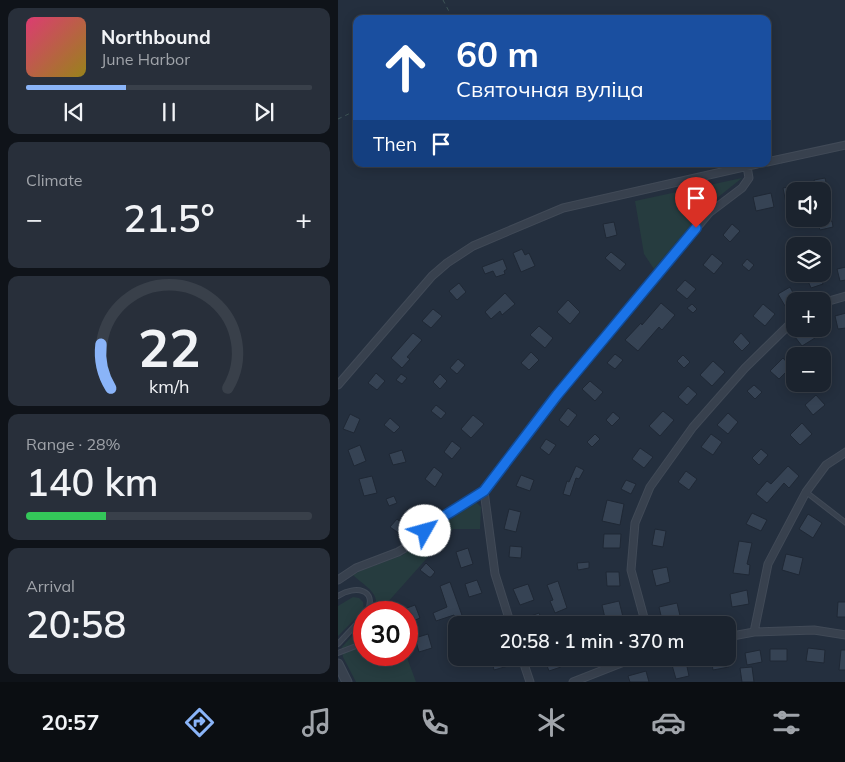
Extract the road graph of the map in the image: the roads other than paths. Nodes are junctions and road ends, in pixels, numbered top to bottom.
1 (846, 145) edge
2 (771, 161) edge
3 (743, 167) edge
4 (747, 167) edge
5 (846, 296) edge
6 (831, 300) edge
7 (786, 328) edge
8 (338, 385) edge
9 (846, 452) edge
10 (484, 491) junction
11 (806, 492) junction
12 (846, 523) edge
13 (338, 580) edge
14 (338, 596) edge
15 (370, 601) edge
16 (508, 616) edge
17 (644, 616) edge
18 (353, 628) edge
19 (754, 632) junction
20 (736, 635) edge
21 (846, 635) edge
22 (338, 644) edge
23 (353, 647) edge
24 (338, 653) edge
25 (338, 664) edge
26 (525, 666) edge
27 (614, 666) edge
28 (347, 682) edge
29 (530, 682) edge
30 (573, 682) edge

1 - 2 street
3 - 8 street
4 - 10 street
5 - 6 street
7 - 17 street
9 - 11 street
10 - 13 street
10 - 16 street
11 - 12 lane
11 - 19 street
14 - 15 lane
18 - 22 lane
19 - 20 street
19 - 21 street
23 - 24 lane
25 - 28 street
26 - 29 street
27 - 30 street

